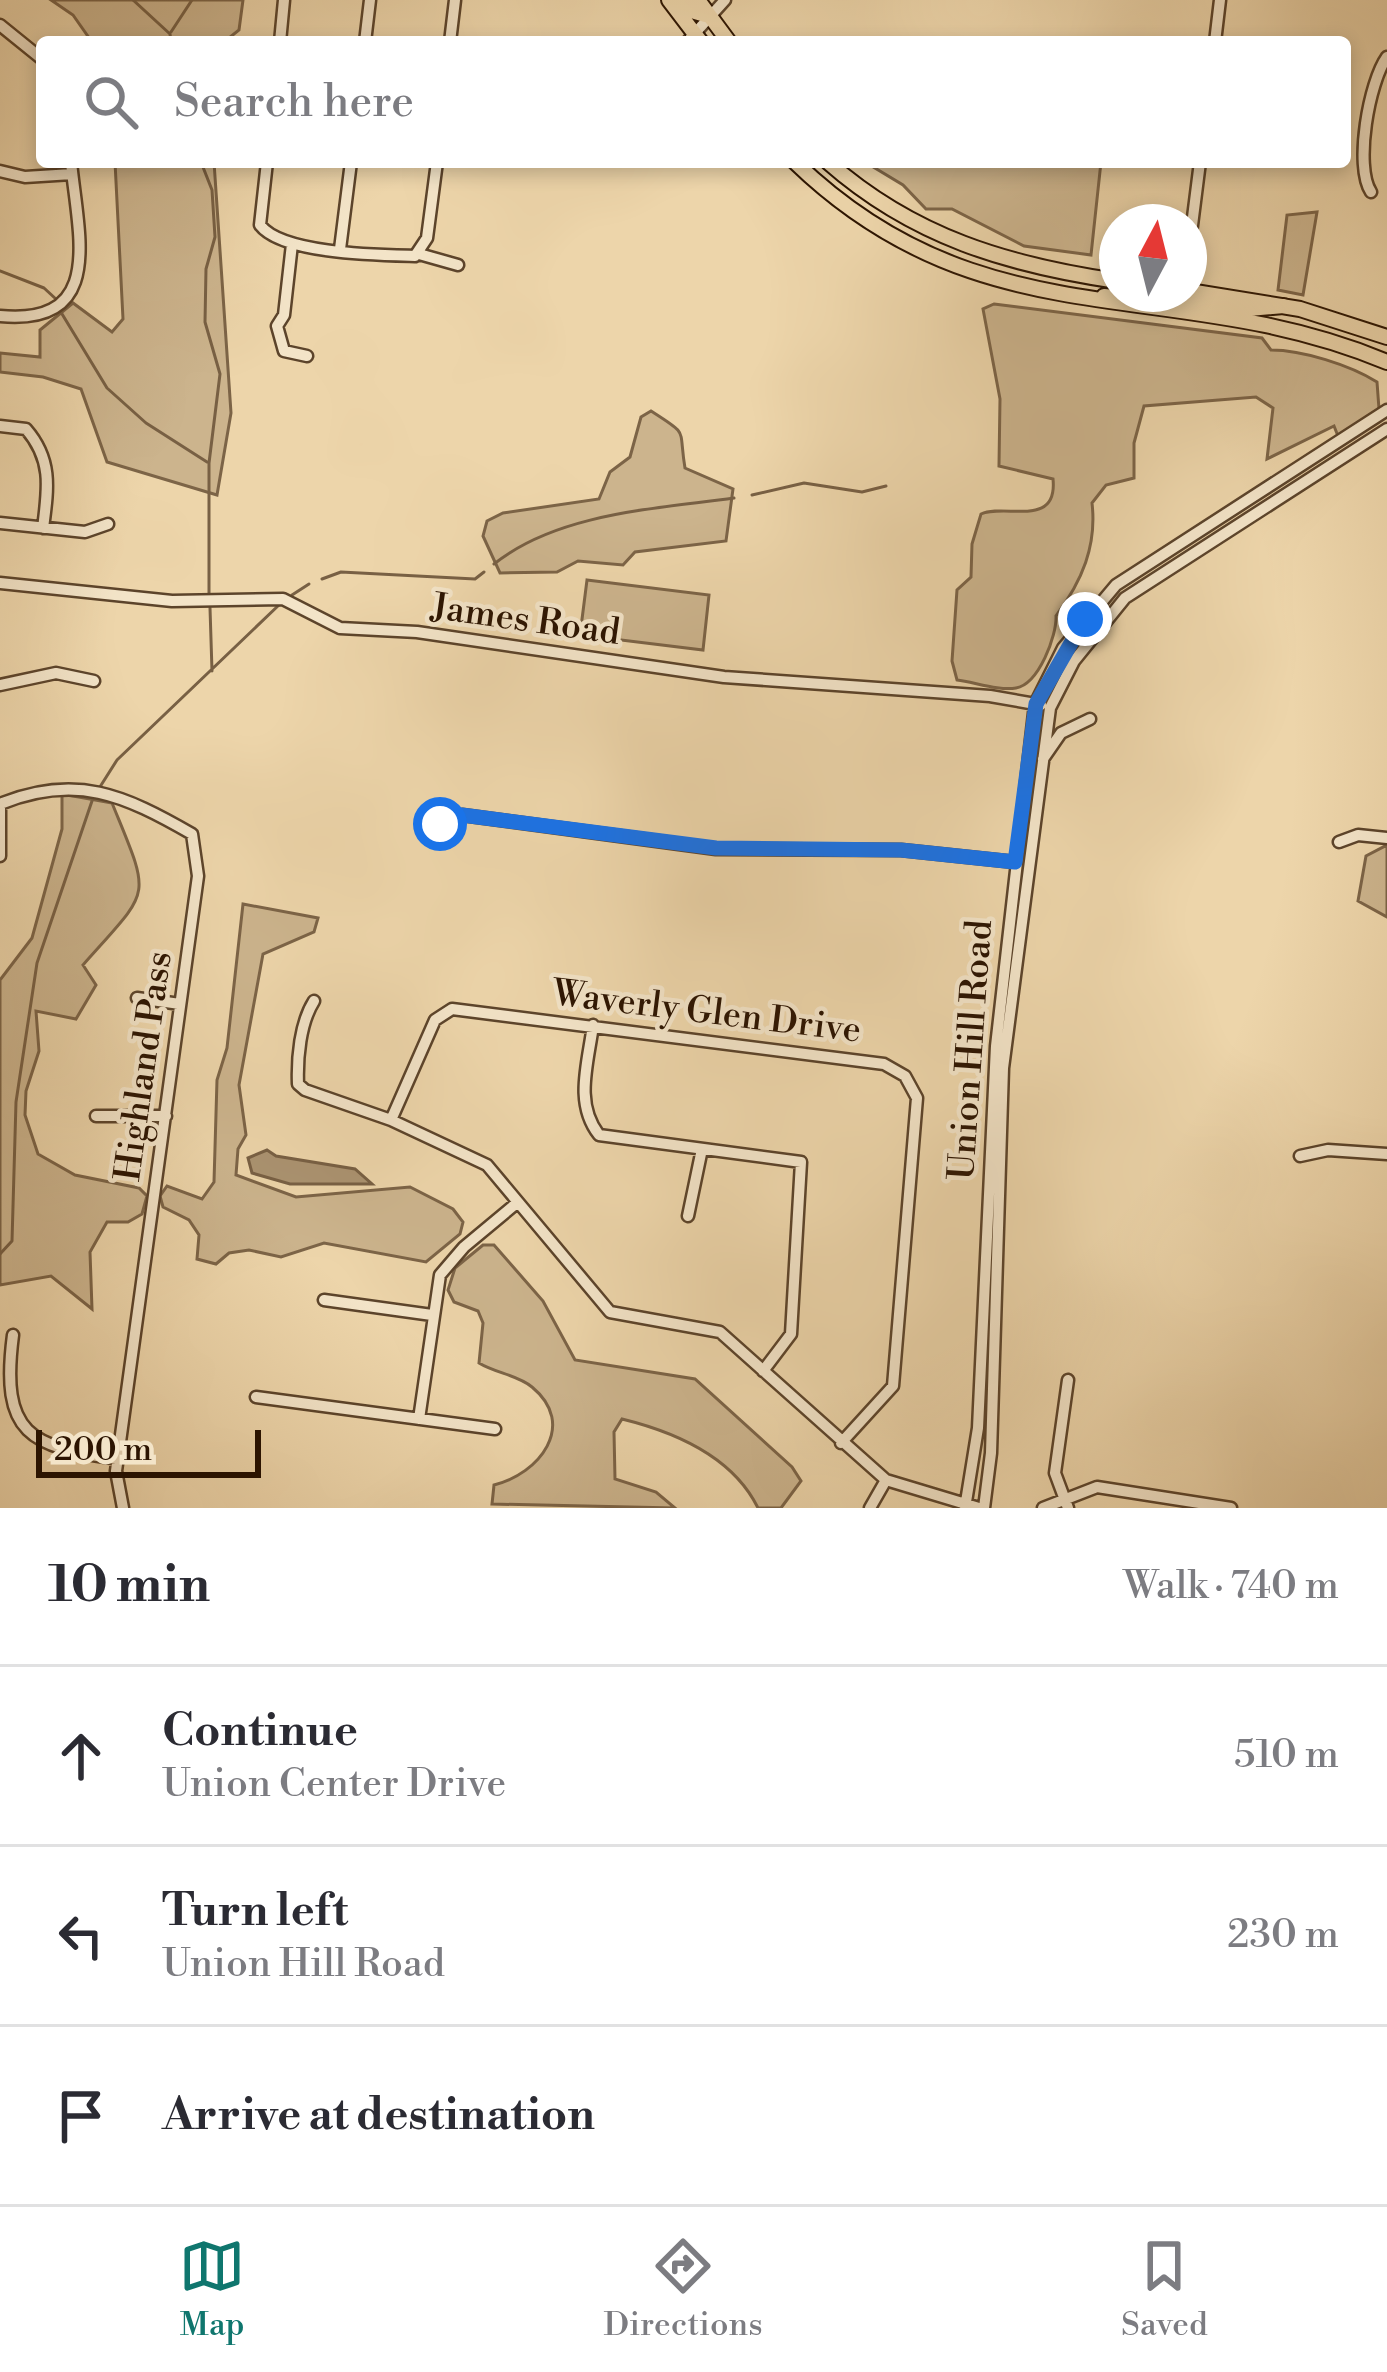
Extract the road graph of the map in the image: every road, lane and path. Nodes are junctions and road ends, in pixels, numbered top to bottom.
1 (284, 0) edge
2 (370, 0) edge
3 (455, 0) edge
4 (669, 0) edge
5 (685, 0) edge
6 (698, 0) edge
7 (725, 0) edge
8 (1220, 0) edge
9 (710, 16) junction
10 (0, 25) edge
11 (281, 36) edge
12 (366, 36) edge
13 (451, 36) edge
14 (686, 36) edge
15 (691, 36) edge
16 (725, 36) edge
17 (1216, 36) edge
18 (36, 54) edge
19 (1387, 57) edge
20 (72, 168) edge
21 (266, 168) edge
22 (350, 168) edge
23 (435, 168) edge
24 (802, 168) edge
25 (836, 168) edge
26 (1199, 168) edge
27 (0, 171) edge
28 (1371, 192) dead end
29 (1195, 204) edge
30 (292, 244) junction
31 (340, 249) junction
32 (419, 254) junction
33 (940, 262) junction
34 (458, 265) dead end
35 (1099, 278) edge
36 (954, 282) dead end
37 (1099, 296) edge
38 (1207, 301) edge
39 (1207, 307) edge
40 (0, 316) edge
41 (1387, 337) edge
42 (307, 356) dead end
43 (1386, 363) edge
44 (1387, 410) edge
45 (0, 426) edge
46 (1387, 429) edge
47 (0, 523) edge
48 (108, 524) dead end
49 (43, 528) junction
50 (0, 583) edge
51 (94, 680) dead end
52 (0, 685) edge
53 (1036, 704) junction
54 (1050, 708) junction
55 (1090, 718) dead end
56 (1041, 762) junction
57 (0, 805) edge
58 (440, 824) dead end
59 (1387, 838) edge
60 (1339, 842) dead end
61 (0, 856) edge
62 (1015, 862) junction
63 (137, 998) dead end
64 (314, 1001) dead end
65 (180, 1004) junction
66 (592, 1025) junction
67 (96, 1116) dead end
68 (166, 1116) junction
69 (391, 1120) junction
70 (702, 1149) junction
71 (1387, 1154) edge
72 (1300, 1156) dead end
73 (518, 1202) junction
74 (688, 1216) dead end
75 (324, 1300) dead end
76 (432, 1315) junction
77 (13, 1335) dead end
78 (763, 1371) junction
79 (1068, 1381) dead end
80 (256, 1397) dead end
81 (3, 1413) edge
82 (419, 1419) junction
83 (495, 1429) dead end
84 (842, 1443) junction
85 (118, 1460) junction
86 (886, 1480) junction
87 (1175, 1503) edge
88 (1066, 1504) edge
89 (974, 1507) edge
90 (123, 1508) edge
91 (870, 1508) edge
92 (1042, 1508) edge
93 (1231, 1508) edge

1 - 11 street
2 - 12 street
3 - 13 street
4 - 14 main road
5 - 9 main road
6 - 9 main road
7 - 9 street
8 - 17 street
9 - 15 street
9 - 16 main road
10 - 18 street
19 - 28 street
20 - 27 street
20 - 40 street
21 - 30 street
22 - 31 street
23 - 32 street
24 - 33 main road
25 - 35 main road
26 - 29 street
30 - 31 street
30 - 42 street
31 - 32 street
32 - 34 street
33 - 36 main road
33 - 37 main road
38 - 41 main road
39 - 43 main road
44 - 53 street, Union Hill Road
45 - 49 street
46 - 54 street, Union Hill Road
47 - 49 street
48 - 49 street
50 - 53 street, James Road
51 - 52 street
53 - 54 street, James Road
53 - 62 street, Union Hill Road
54 - 56 street, Union Hill Road
55 - 56 street
56 - 89 street, Union Hill Road
57 - 61 street
57 - 65 street, Highland Pass
58 - 62 street
59 - 60 street
62 - 89 street, Union Hill Road
63 - 65 street
64 - 69 street
65 - 68 street, Highland Pass
66 - 69 street, Waverly Glen Drive
66 - 70 street
66 - 84 street, Waverly Glen Drive
67 - 68 street
68 - 85 street, Highland Pass
69 - 73 street
70 - 74 street
70 - 78 street
71 - 72 street
73 - 76 street
73 - 78 street
75 - 76 street
76 - 82 street
77 - 81 street
78 - 84 street
79 - 88 street
80 - 82 street
81 - 85 street
82 - 83 street
84 - 86 street
85 - 90 street, Highland Pass
86 - 89 street
86 - 91 street
87 - 88 street
87 - 93 street
88 - 92 street

